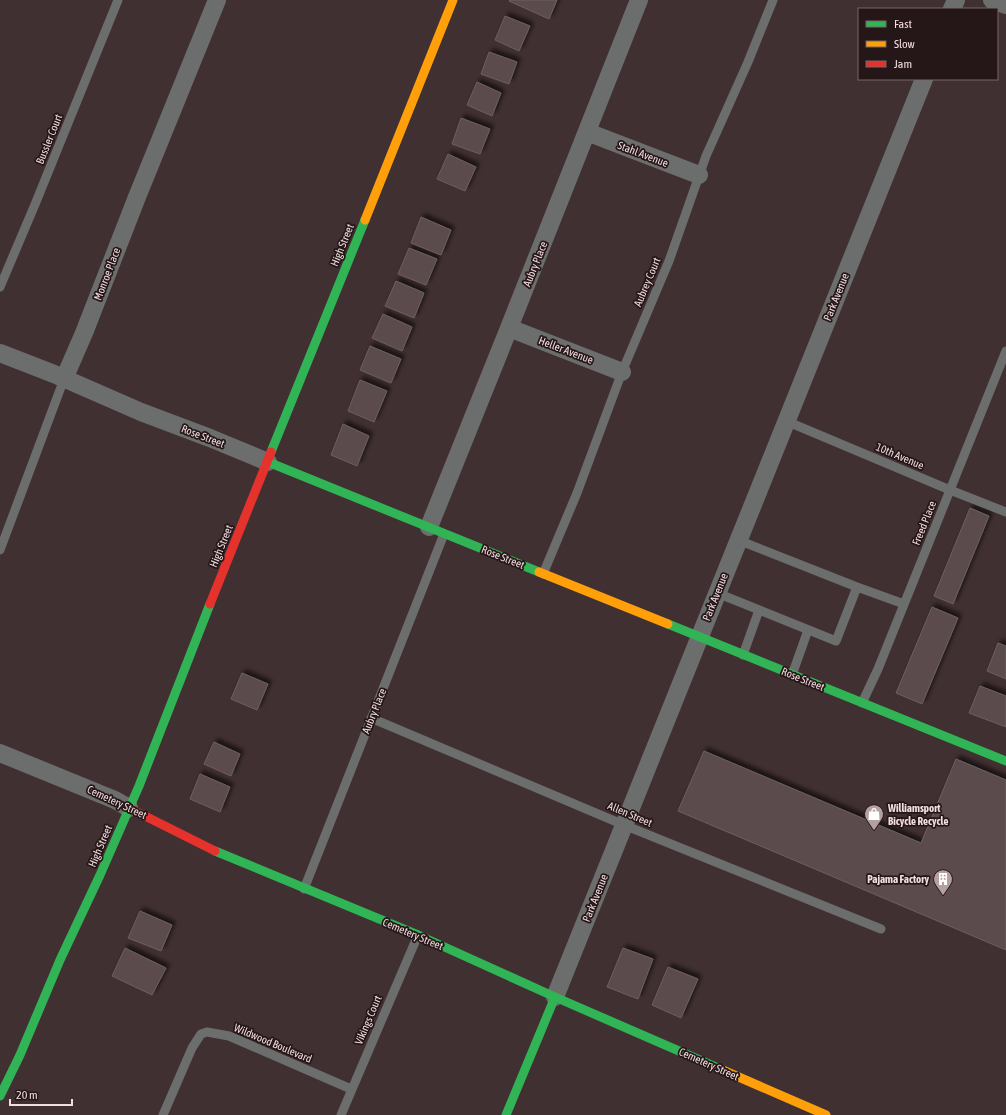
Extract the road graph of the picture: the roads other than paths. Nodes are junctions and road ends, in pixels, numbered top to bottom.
1 (118, 0) edge
2 (217, 0) edge
3 (453, 0) edge
4 (639, 0) edge
5 (773, 0) edge
6 (992, 0) edge
7 (1006, 5) edge
8 (924, 80) edge
9 (587, 132) junction
10 (699, 175) junction
11 (0, 287) edge
12 (509, 328) junction
13 (1006, 351) edge
14 (0, 353) edge
15 (622, 372) junction
16 (64, 379) junction
17 (786, 421) junction
18 (268, 462) junction
19 (950, 490) junction
20 (1006, 512) edge
21 (436, 530) junction
22 (738, 540) junction
23 (0, 550) edge
24 (543, 574) junction
25 (856, 587) junction
26 (717, 593) junction
27 (904, 604) junction
28 (759, 610) junction
29 (808, 630) junction
30 (699, 637) junction
31 (743, 655) junction
32 (792, 675) junction
33 (862, 703) junction
34 (371, 718) junction
35 (0, 753) edge
36 (1006, 761) edge
37 (129, 808) junction
38 (624, 825) junction
39 (304, 889) junction
40 (881, 929) dead end
41 (418, 935) junction
42 (555, 997) junction
43 (351, 1089) junction
44 (0, 1096) edge
45 (164, 1115) edge
46 (340, 1115) edge
47 (506, 1115) edge
48 (826, 1115) edge

1 - 11 lane, Bussler Court
2 - 16 street, Monroe Place
3 - 18 street, High Street
4 - 9 street, Aubry Place
5 - 10 lane, Aubrey Court
6 - 7 street
8 - 17 street, Park Avenue
9 - 10 street, Stahl Avenue
9 - 12 street, Aubry Place
10 - 15 lane, Aubrey Court
12 - 15 street, Heller Avenue
12 - 21 street, Aubry Place
13 - 19 lane, Freed Place
14 - 16 street, Rose Street
15 - 24 lane, Aubrey Court
16 - 18 street, Rose Street
16 - 23 lane, Monroe Place
17 - 19 lane, 10th Avenue
17 - 22 street, Park Avenue
18 - 21 street, Rose Street
18 - 37 street, High Street
19 - 20 lane, 10th Avenue
19 - 27 lane, Freed Place
21 - 24 street, Rose Street
21 - 34 lane, Aubry Place
22 - 25 lane
22 - 26 street, Park Avenue
24 - 30 street, Rose Street
25 - 27 lane
25 - 29 lane
26 - 28 lane
26 - 30 street, Park Avenue
27 - 33 lane, Freed Place
28 - 29 lane
28 - 31 lane
29 - 32 lane
30 - 31 street, Rose Street
30 - 38 street, Park Avenue
31 - 32 street, Rose Street
32 - 33 street, Rose Street
33 - 36 street, Rose Street
34 - 38 lane, Allen Street
34 - 39 lane, Aubry Place
35 - 37 street, Cemetery Street
37 - 39 street, Cemetery Street
37 - 44 street, High Street
38 - 40 lane, Allen Street
38 - 42 street, Park Avenue
39 - 41 street, Cemetery Street
41 - 42 street, Cemetery Street
41 - 43 lane, Vikings Court
42 - 47 street, Park Avenue
42 - 48 street, Cemetery Street
43 - 45 lane, Wildwood Boulevard
43 - 46 lane, Vikings Court

